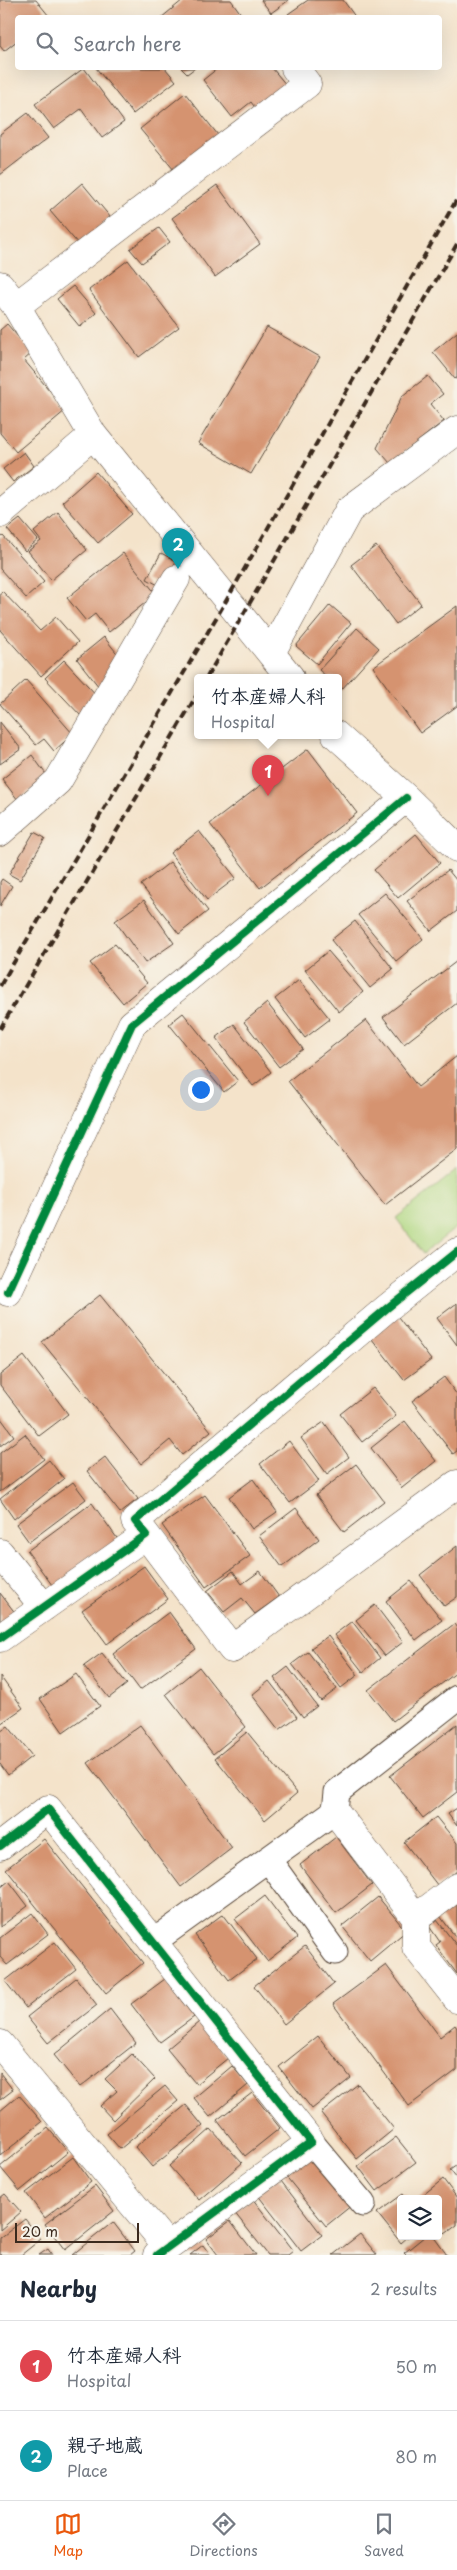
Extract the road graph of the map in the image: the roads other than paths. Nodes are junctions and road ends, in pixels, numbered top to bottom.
1 (296, 70) edge
2 (8, 296) edge
3 (457, 430) edge
4 (93, 435) junction
5 (0, 514) edge
6 (183, 570) junction
7 (271, 653) junction
8 (288, 674) edge
9 (340, 739) edge
10 (406, 798) junction
11 (0, 832) edge
12 (457, 848) edge
13 (457, 1252) edge
14 (8, 1292) dead end
15 (457, 1484) edge
16 (146, 1535) junction
17 (0, 1553) edge
18 (44, 1607) junction
19 (0, 1638) edge
20 (457, 1698) edge
21 (335, 1811) junction
22 (0, 1846) edge
23 (268, 1859) junction
24 (457, 1887) edge
25 (416, 1918) junction
26 (153, 1942) junction
27 (335, 1952) dead end
28 (457, 1999) edge
29 (0, 2044) edge
30 (311, 2142) junction
31 (362, 2204) dead end
32 (162, 2251) edge

1 - 2 street
2 - 4 street
3 - 7 street
4 - 5 street
4 - 6 street
6 - 7 street
6 - 11 street
7 - 8 street
9 - 10 street
10 - 12 street
10 - 14 street
13 - 16 street
15 - 16 street
16 - 18 street
17 - 18 street
18 - 19 street
20 - 21 lane
21 - 23 lane
21 - 25 street
22 - 26 street
23 - 26 lane
23 - 27 lane
24 - 25 street
25 - 28 street
26 - 30 street
29 - 32 street
30 - 31 lane
30 - 32 street

